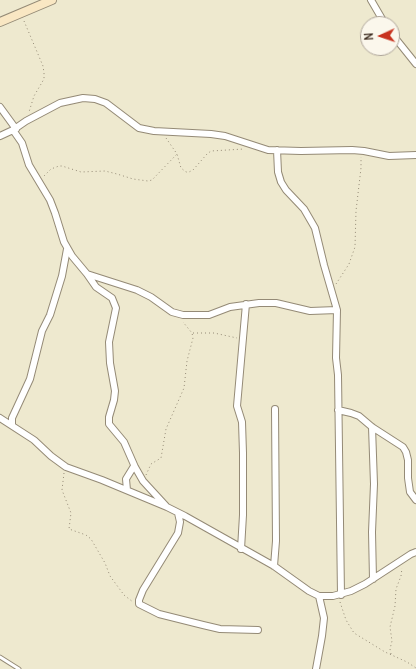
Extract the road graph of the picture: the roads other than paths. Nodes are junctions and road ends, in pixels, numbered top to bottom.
1 (52, 0) edge
2 (371, 0) edge
3 (380, 16) edge
4 (0, 22) edge
5 (400, 44) edge
6 (416, 64) edge
7 (0, 107) edge
8 (14, 130) junction
9 (0, 136) edge
10 (276, 150) junction
11 (416, 155) edge
12 (67, 249) junction
13 (87, 274) junction
14 (246, 304) junction
15 (337, 310) junction
16 (275, 409) dead end
17 (338, 410) junction
18 (0, 418) edge
19 (12, 425) junction
20 (372, 427) junction
21 (134, 466) junction
22 (127, 490) junction
23 (416, 500) edge
24 (167, 507) junction
25 (178, 513) junction
26 (241, 549) junction
27 (416, 552) edge
28 (274, 566) junction
29 (373, 579) junction
30 (340, 595) junction
31 (319, 596) junction
32 (258, 630) dead end
33 (0, 657) edge
34 (19, 669) edge
35 (316, 669) edge

1 - 4 street
2 - 3 street
5 - 6 street
7 - 8 street
8 - 9 street
8 - 10 street
8 - 12 street
10 - 11 street
10 - 15 street
12 - 13 street
12 - 19 street
13 - 14 street
13 - 21 street
14 - 15 street
14 - 26 street
15 - 17 street
16 - 28 street
17 - 20 street
17 - 30 street
18 - 19 street
19 - 22 street
20 - 23 street
20 - 29 street
21 - 22 street
21 - 24 street
22 - 24 street
24 - 25 street
25 - 26 street
25 - 32 street
26 - 28 street
27 - 29 street
28 - 31 street
29 - 30 street
30 - 31 street
31 - 35 street
33 - 34 lane

